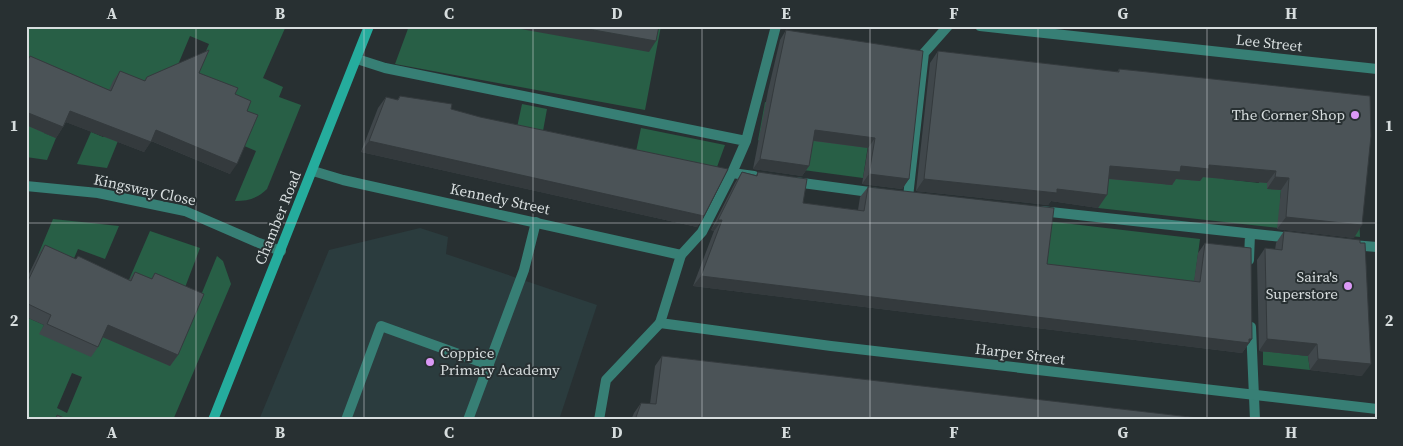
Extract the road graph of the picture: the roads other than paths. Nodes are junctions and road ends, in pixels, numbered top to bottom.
1 (369, 26) edge
2 (776, 26) edge
3 (948, 26) edge
4 (980, 26) edge
5 (357, 59) junction
6 (1377, 70) edge
7 (746, 141) junction
8 (313, 171) junction
9 (732, 173) junction
10 (765, 178) edge
11 (784, 180) edge
12 (26, 186) edge
13 (1035, 210) edge
14 (536, 222) junction
15 (1250, 234) junction
16 (1306, 240) edge
17 (1342, 244) edge
18 (1377, 247) edge
19 (281, 251) junction
20 (680, 255) junction
21 (1250, 273) edge
22 (1251, 321) edge
23 (660, 323) junction
24 (489, 366) junction
25 (1253, 395) junction
26 (1377, 409) edge
27 (213, 420) edge
28 (346, 420) edge
29 (468, 420) edge
30 (600, 420) edge
31 (1255, 420) edge

1 - 5 street, Chamber Road
2 - 7 street
3 - 11 street
4 - 6 street, Lee Street
5 - 7 street
5 - 8 street, Chamber Road
7 - 9 street
8 - 14 street, Kennedy Street
8 - 19 street, Chamber Road
9 - 10 street
9 - 20 street
12 - 19 street, Kingsway Close
13 - 15 street
14 - 20 street, Kennedy Street
14 - 24 street
15 - 16 street
15 - 21 street
17 - 18 street
19 - 27 street, Chamber Road
20 - 23 street
22 - 25 street
23 - 25 street, Harper Street
23 - 30 street
24 - 28 street
24 - 29 street
25 - 26 street, Harper Street
25 - 31 street

